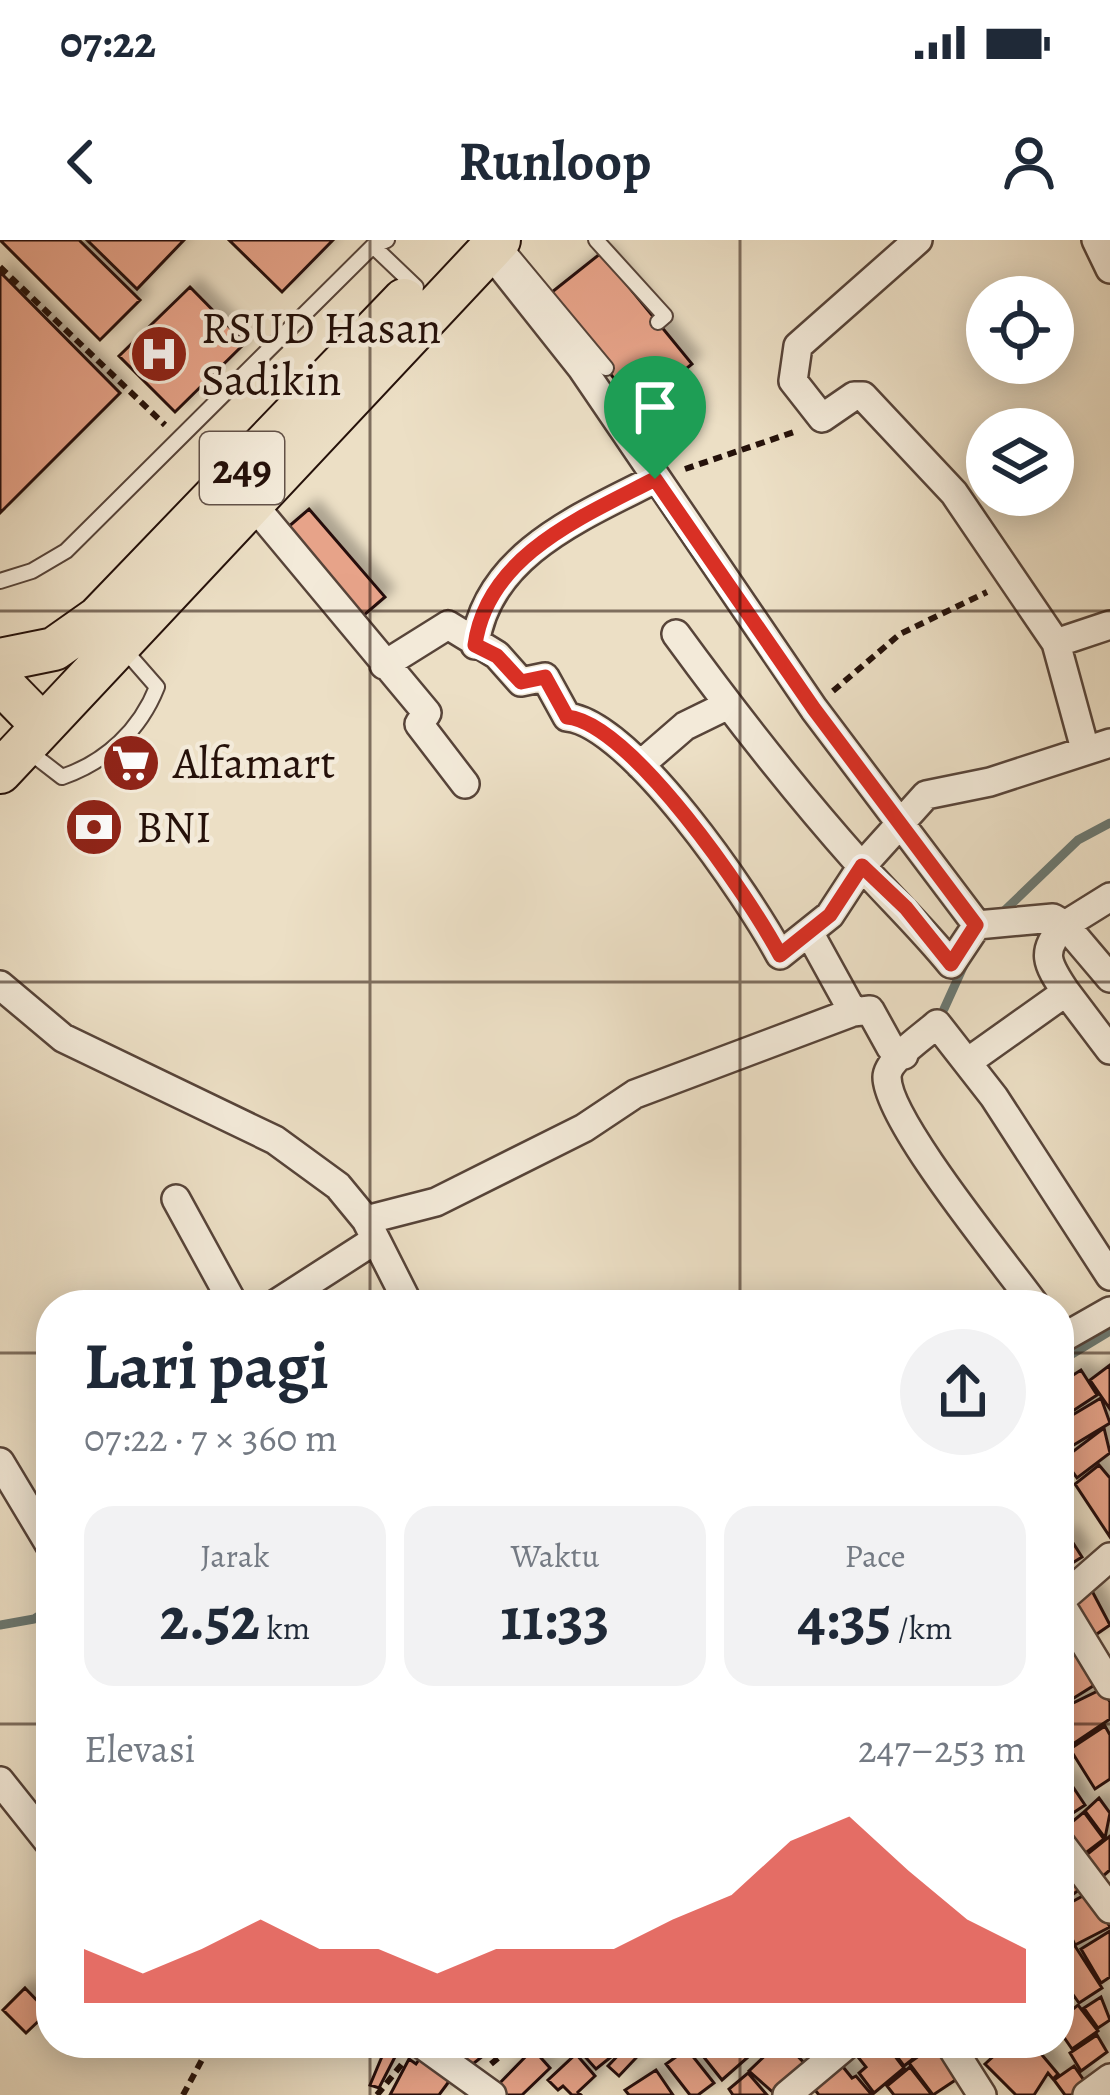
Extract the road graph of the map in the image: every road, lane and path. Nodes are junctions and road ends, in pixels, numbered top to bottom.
1 (596, 240) edge
2 (918, 240) edge
3 (1096, 240) edge
4 (378, 242) edge
5 (488, 243) edge
6 (0, 267) edge
7 (1110, 269) edge
8 (416, 287) junction
9 (658, 322) dead end
10 (606, 368) dead end
11 (821, 418) junction
12 (180, 440) junction
13 (655, 479) junction
14 (251, 502) junction
15 (1012, 580) junction
16 (0, 581) edge
17 (1110, 625) edge
18 (676, 634) dead end
19 (1056, 643) junction
20 (475, 645) junction
21 (105, 655) junction
22 (0, 662) edge
23 (384, 665) junction
24 (0, 682) edge
25 (728, 705) junction
26 (814, 709) junction
27 (1097, 746) edge
28 (22, 748) edge
29 (640, 765) junction
30 (465, 784) dead end
31 (899, 820) junction
32 (862, 866) junction
33 (1110, 897) edge
34 (978, 925) junction
35 (1065, 925) junction
36 (810, 934) junction
37 (1110, 978) edge
38 (0, 985) edge
39 (1066, 992) junction
40 (853, 1012) junction
41 (1110, 1050) edge
42 (904, 1055) junction
43 (969, 1061) junction
44 (176, 1199) dead end
45 (371, 1230) junction
46 (1110, 1276) edge
47 (226, 1290) edge
48 (293, 1290) edge
49 (401, 1290) edge
50 (1024, 1290) edge
51 (1110, 1311) edge
52 (1074, 1331) edge
53 (0, 1462) edge
54 (36, 1522) edge
55 (1110, 1557) edge
56 (1074, 1588) edge
57 (1074, 1626) edge
58 (1110, 1684) edge
59 (0, 1781) edge
60 (36, 1826) edge
61 (1074, 1861) edge
62 (1110, 1910) edge
63 (203, 2058) edge
64 (407, 2058) edge
65 (441, 2058) edge
66 (831, 2058) edge
67 (959, 2058) edge
68 (1110, 2078) edge
69 (182, 2095) edge
70 (376, 2095) edge
71 (492, 2095) edge
72 (787, 2095) edge
73 (982, 2095) edge
74 (1087, 2095) edge

1 - 9 lane
2 - 11 street
3 - 7 street
4 - 8 lane
4 - 12 lane
5 - 8 main road, 249
5 - 10 lane
5 - 13 street
5 - 14 main road, 249
6 - 12 path
8 - 22 main road, 249
11 - 13 path
11 - 15 street
12 - 16 lane
13 - 20 street
13 - 26 street
14 - 21 main road, 249
14 - 23 street
15 - 19 street
15 - 26 path
17 - 19 street
18 - 25 street
19 - 27 street
20 - 23 street
20 - 29 street
21 - 22 main road
21 - 28 main road, 249
21 - 28 lane
23 - 30 street
24 - 28 main road
25 - 29 street
25 - 32 street
26 - 31 street
27 - 31 street
29 - 36 street
31 - 32 street
31 - 34 street
32 - 34 street
32 - 36 street
33 - 35 street
34 - 35 street
35 - 37 street
35 - 39 street
36 - 40 street
38 - 45 street
39 - 41 street
39 - 43 street
40 - 42 street
40 - 45 street
42 - 43 street
42 - 50 street
43 - 46 street
44 - 47 street
45 - 48 street
45 - 49 street
51 - 52 street
53 - 54 street
55 - 56 street
57 - 58 street
59 - 60 street
61 - 62 street
63 - 69 path
64 - 70 path
65 - 71 street
66 - 72 street
67 - 73 street
68 - 74 street

